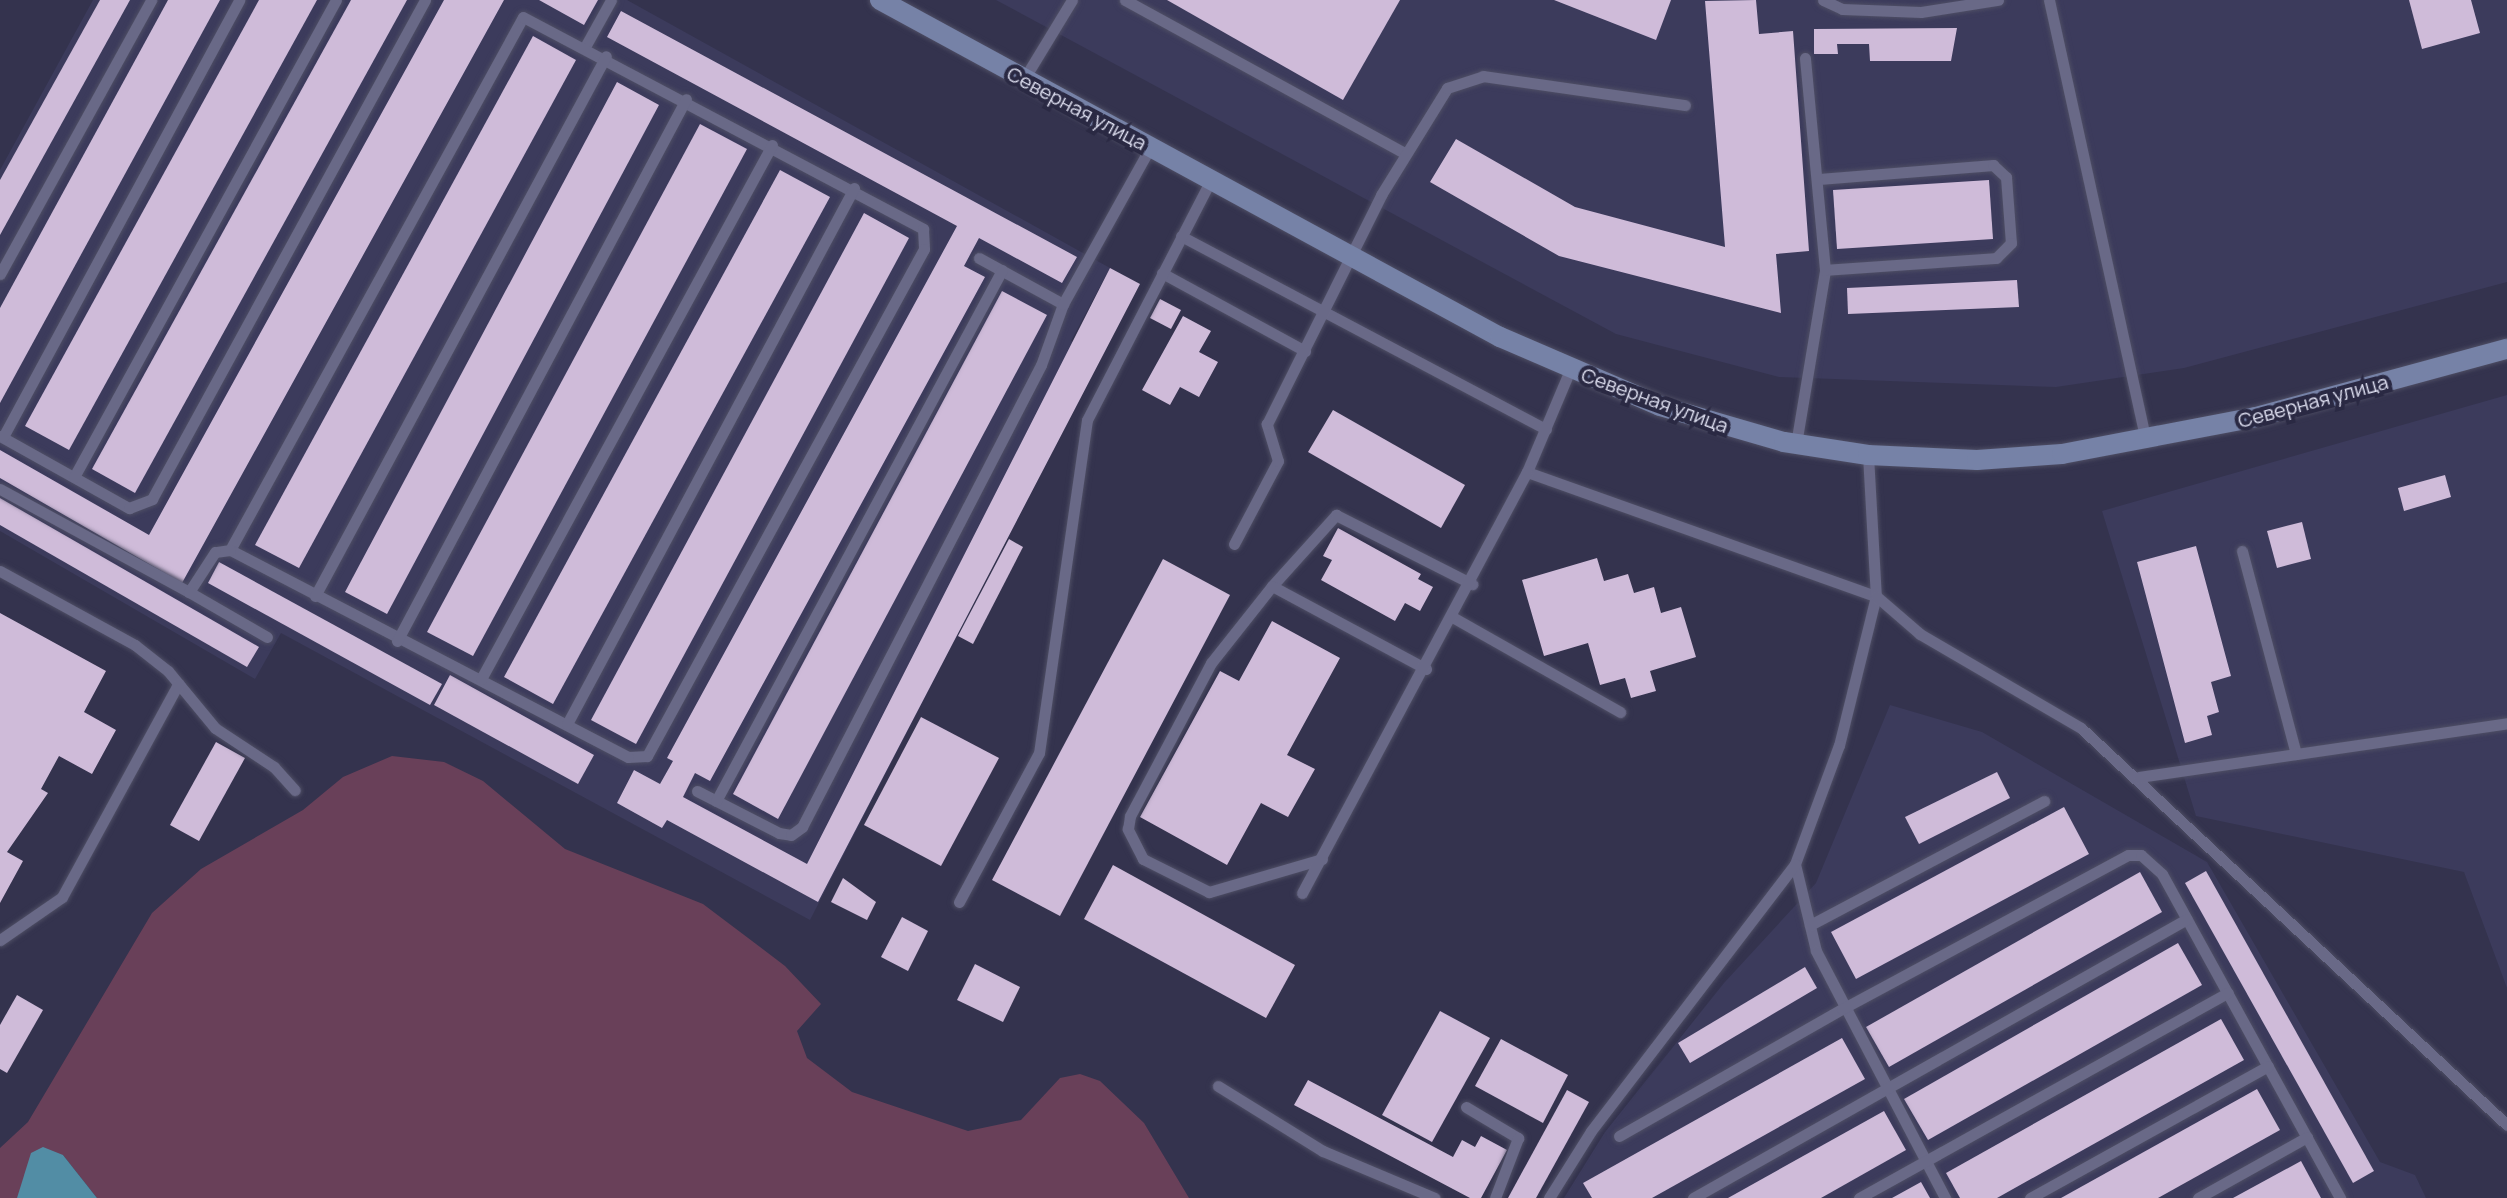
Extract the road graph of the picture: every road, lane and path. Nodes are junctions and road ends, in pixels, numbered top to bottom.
1 (151, 0) edge
2 (239, 0) edge
3 (336, 0) edge
4 (425, 0) edge
5 (611, 0) edge
6 (880, 0) edge
7 (1072, 0) edge
8 (1125, 0) edge
9 (1823, 0) edge
10 (1998, 0) edge
11 (2049, 0) edge
12 (586, 45) junction
13 (606, 56) junction
14 (1805, 58) dead end
15 (1024, 79) junction
16 (686, 99) junction
17 (1685, 105) dead end
18 (772, 145) junction
19 (1150, 148) junction
20 (1405, 153) junction
21 (1819, 179) junction
22 (1211, 180) junction
23 (854, 188) junction
24 (1181, 236) junction
25 (1351, 256) junction
26 (979, 258) dead end
27 (1002, 270) junction
28 (1825, 270) junction
29 (1162, 273) junction
30 (0, 274) edge
31 (1063, 304) junction
32 (1325, 312) junction
33 (2507, 349) edge
34 (1305, 351) junction
35 (1570, 370) junction
36 (1546, 429) junction
37 (1, 437) edge
38 (2146, 442) junction
39 (1796, 444) junction
40 (1868, 455) junction
41 (1527, 472) junction
42 (74, 477) junction
43 (0, 489) edge
44 (1234, 544) dead end
45 (230, 550) junction
46 (2242, 551) dead end
47 (0, 571) edge
48 (1472, 584) junction
49 (1272, 586) junction
50 (189, 592) junction
51 (315, 596) junction
52 (1876, 596) junction
53 (1454, 618) junction
54 (267, 637) dead end
55 (397, 641) junction
56 (1426, 669) junction
57 (481, 679) junction
58 (178, 684) junction
59 (1620, 712) dead end
60 (2507, 723) edge
61 (567, 724) junction
62 (2296, 754) junction
63 (2139, 777) junction
64 (295, 790) dead end
65 (697, 791) dead end
66 (716, 801) junction
67 (2044, 801) dead end
68 (1322, 859) junction
69 (1795, 864) junction
70 (1302, 893) dead end
71 (959, 902) dead end
72 (2187, 919) junction
73 (1810, 925) junction
74 (0, 940) edge
75 (2228, 993) junction
76 (1842, 1009) junction
77 (2268, 1066) junction
78 (1218, 1086) dead end
79 (1886, 1089) junction
80 (1466, 1107) dead end
81 (2507, 1125) edge
82 (1619, 1136) dead end
83 (2307, 1137) junction
84 (1925, 1161) junction
85 (1435, 1198) edge
86 (1495, 1198) edge
87 (1549, 1198) edge
88 (1693, 1198) edge
89 (1859, 1198) edge
90 (1945, 1198) edge
91 (2030, 1198) edge
92 (2198, 1198) edge
93 (2340, 1198) edge

1 - 30 lane
2 - 37 lane
3 - 42 lane
4 - 42 lane
5 - 12 lane
6 - 15 main road, Северная улица
7 - 15 lane
8 - 20 lane
9 - 10 lane
11 - 38 lane
12 - 13 lane
12 - 45 lane
13 - 16 lane
13 - 51 lane
14 - 21 lane
15 - 19 main road, Северная улица
16 - 18 lane
16 - 55 lane
17 - 20 lane
18 - 23 lane
18 - 57 lane
19 - 22 main road, Северная улица
19 - 31 lane
20 - 25 lane
21 - 28 lane
21 - 28 lane
22 - 24 lane
22 - 25 main road, Северная улица
23 - 61 lane
23 - 61 lane
24 - 29 lane
24 - 32 lane
25 - 32 lane
25 - 35 main road, Северная улица
26 - 27 lane
27 - 31 lane
27 - 66 lane
28 - 39 lane
29 - 34 lane
29 - 71 lane
31 - 66 lane
32 - 34 lane
32 - 36 lane
33 - 38 main road, Северная улица
34 - 44 lane
35 - 36 lane
35 - 39 main road, Северная улица
36 - 41 lane
37 - 42 lane
38 - 40 main road, Северная улица
39 - 40 main road, Северная улица
40 - 52 lane
41 - 48 lane
41 - 52 lane
43 - 50 lane
45 - 50 lane
45 - 51 lane
46 - 62 lane
47 - 58 lane
48 - 49 lane
48 - 53 lane
49 - 56 lane
49 - 68 lane
50 - 54 lane
51 - 55 lane
52 - 63 lane
52 - 69 lane
53 - 56 lane
53 - 59 lane
55 - 57 lane
56 - 68 lane
57 - 61 lane
58 - 64 lane
58 - 74 lane
60 - 62 lane
62 - 63 lane
63 - 81 lane
65 - 66 lane
67 - 73 lane
68 - 70 lane
69 - 73 lane
69 - 87 lane
72 - 75 lane
72 - 76 lane
72 - 79 lane
73 - 76 lane
75 - 77 lane
75 - 84 lane
76 - 79 lane
76 - 82 lane
77 - 83 lane
77 - 91 lane
78 - 85 lane
79 - 84 lane
79 - 88 lane
80 - 86 lane
83 - 92 lane
83 - 93 lane
84 - 89 lane
84 - 90 lane

